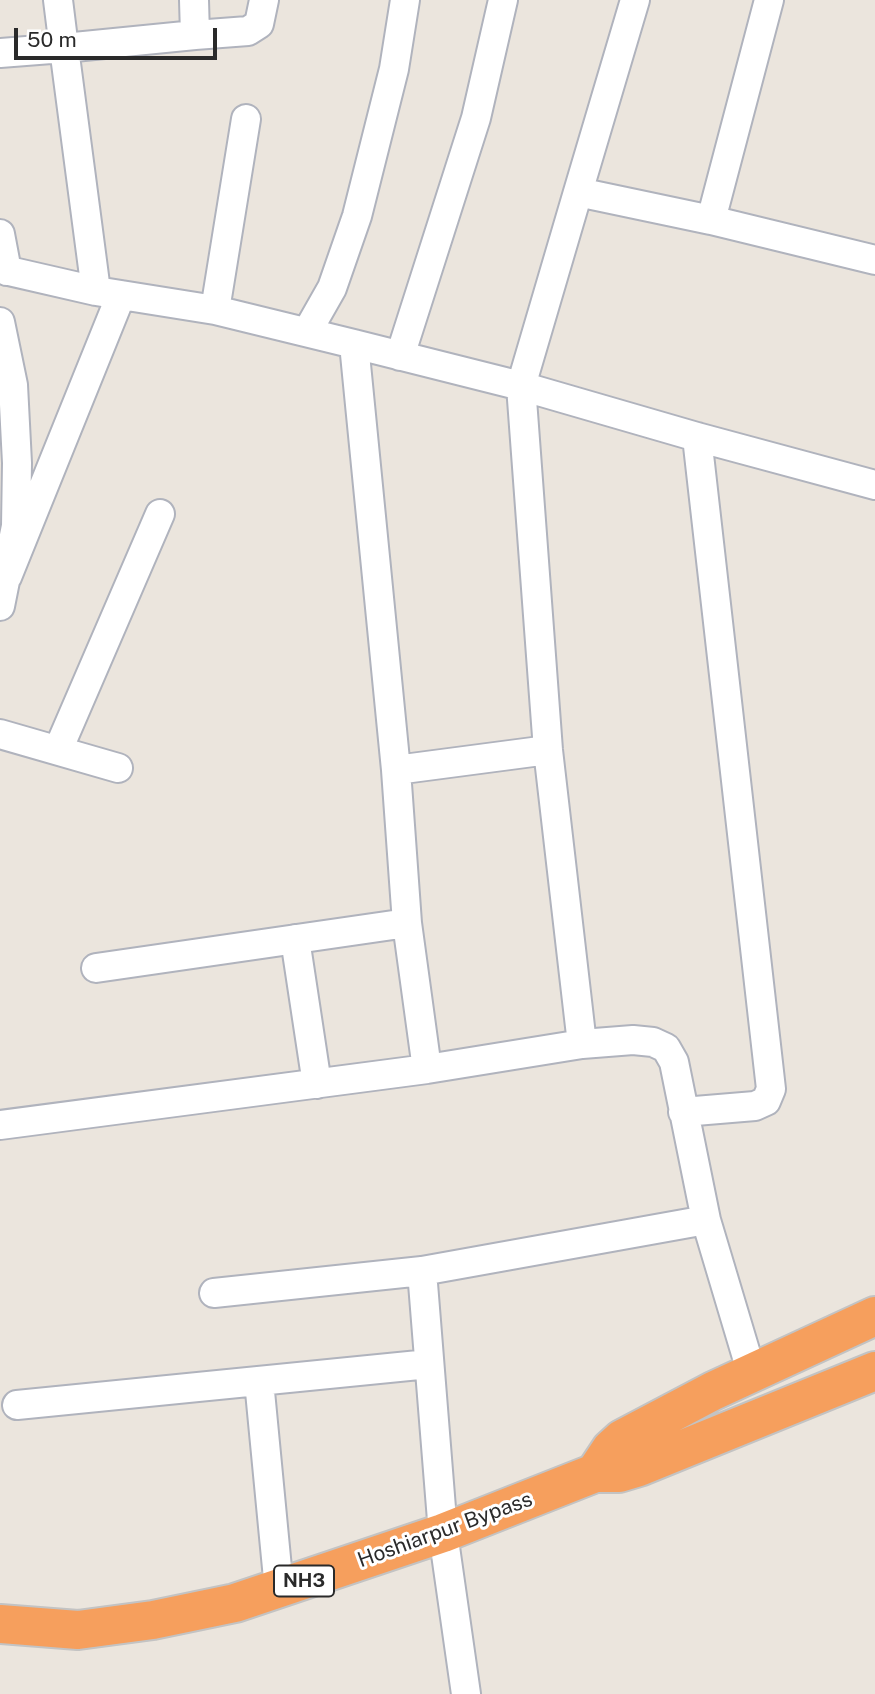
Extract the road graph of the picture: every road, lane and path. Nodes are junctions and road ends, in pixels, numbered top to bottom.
1 (58, 0) edge
2 (194, 0) edge
3 (264, 0) edge
4 (405, 0) edge
5 (503, 0) edge
6 (635, 0) edge
7 (769, 0) edge
8 (195, 35) junction
9 (64, 48) junction
10 (0, 53) edge
11 (246, 119) dead end
12 (578, 192) junction
13 (710, 220) junction
14 (0, 234) edge
15 (875, 260) edge
16 (3, 270) edge
17 (108, 293) junction
18 (215, 310) junction
19 (0, 322) edge
20 (307, 332) junction
21 (354, 344) junction
22 (400, 356) junction
23 (521, 386) junction
24 (697, 437) junction
25 (875, 485) edge
26 (160, 514) dead end
27 (3, 577) edge
28 (0, 606) edge
29 (0, 734) edge
30 (58, 750) junction
31 (548, 750) junction
32 (118, 768) dead end
33 (396, 771) junction
34 (407, 923) junction
35 (295, 939) junction
36 (96, 968) dead end
37 (582, 1044) junction
38 (427, 1069) junction
39 (317, 1084) junction
40 (683, 1112) junction
41 (0, 1125) edge
42 (706, 1220) junction
43 (422, 1270) junction
44 (214, 1293) dead end
45 (875, 1316) edge
46 (429, 1364) junction
47 (875, 1371) edge
48 (752, 1374) junction
49 (259, 1381) junction
50 (18, 1405) dead end
51 (594, 1474) junction
52 (443, 1534) junction
53 (279, 1589) junction
54 (0, 1624) edge
55 (466, 1694) edge

1 - 9 street
2 - 8 street
3 - 8 street
4 - 20 street
5 - 22 street
6 - 12 street
7 - 13 street
8 - 9 street
9 - 10 street
9 - 17 street
11 - 18 street
12 - 13 street
12 - 23 street
13 - 15 street
14 - 16 street
16 - 17 street
17 - 18 street
17 - 27 street
18 - 20 street
19 - 27 street
20 - 21 street
21 - 22 street
21 - 33 street
22 - 23 street
23 - 24 street
23 - 31 street
24 - 25 street
24 - 40 street
26 - 30 street
27 - 28 street
29 - 30 street
30 - 32 street
31 - 33 street
31 - 37 street
33 - 34 street
34 - 35 street
34 - 38 street
35 - 36 street
35 - 39 street
37 - 38 street
37 - 40 street
38 - 39 street
39 - 41 street
40 - 42 street
42 - 43 street
42 - 48 street
43 - 44 street
43 - 46 street
45 - 48 highway
46 - 49 street
46 - 52 street
47 - 51 highway, Hoshiarpur Bypass / NH3
48 - 51 highway
49 - 50 street
49 - 53 street
51 - 52 highway, Hoshiarpur Bypass / NH3
52 - 53 highway, Hoshiarpur Bypass / NH3
52 - 55 street
53 - 54 highway, Hoshiarpur Bypass / NH3

